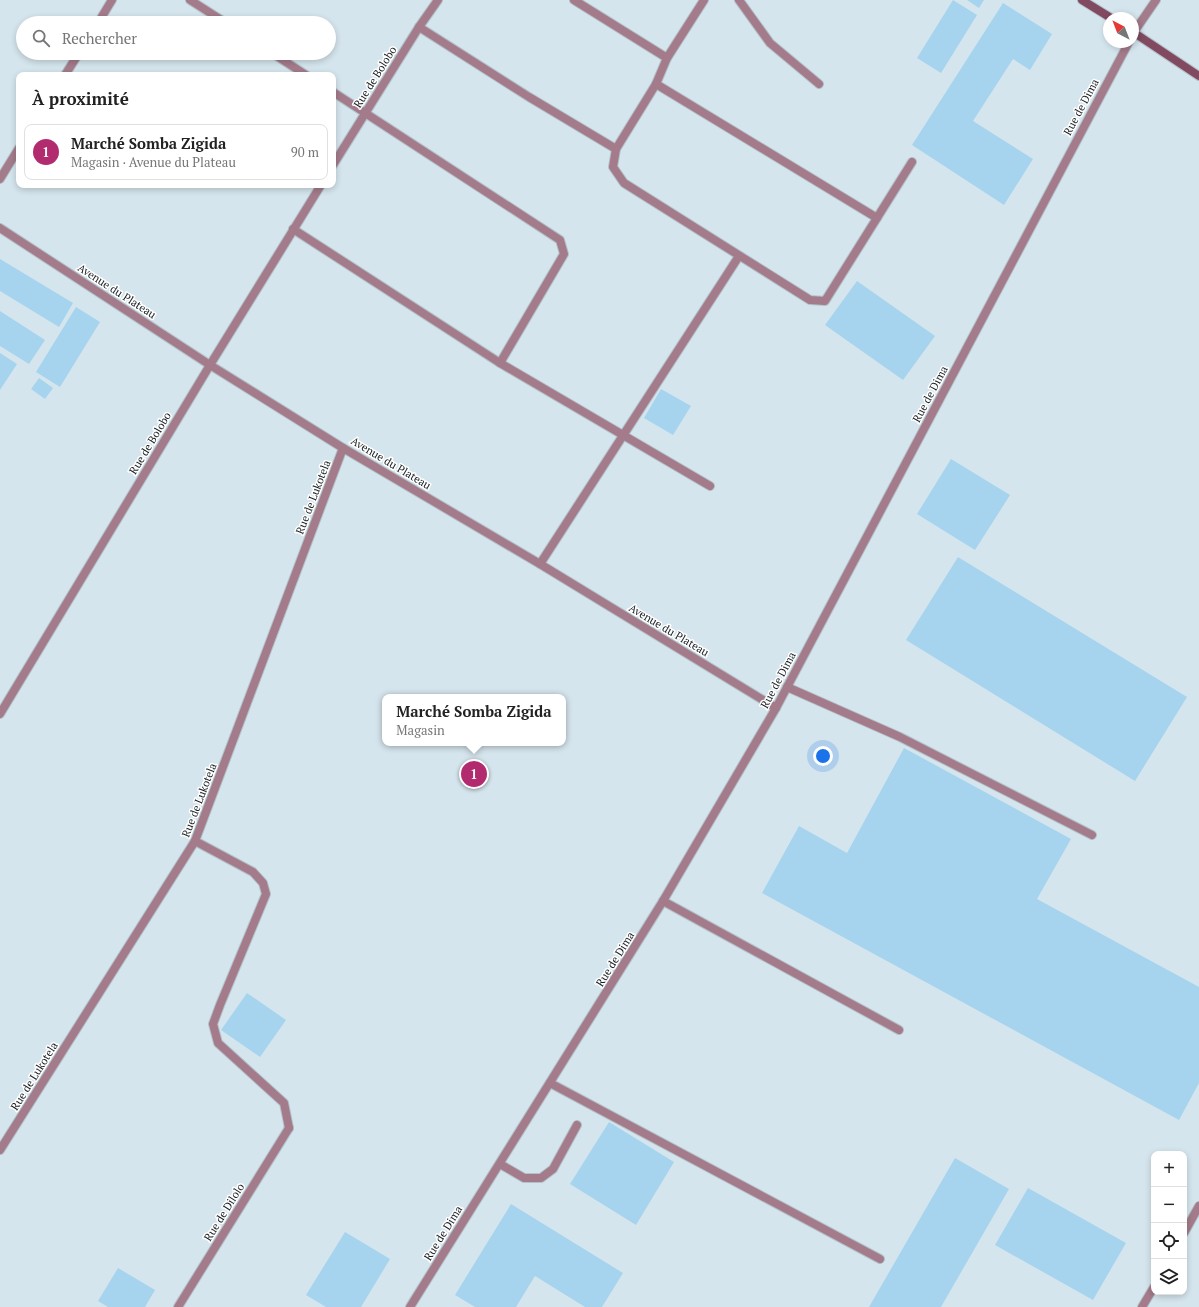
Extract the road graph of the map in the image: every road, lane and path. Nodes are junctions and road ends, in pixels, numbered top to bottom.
1 (112, 0) edge
2 (190, 0) edge
3 (438, 0) edge
4 (574, 0) edge
5 (704, 0) edge
6 (739, 0) edge
7 (1082, 0) edge
8 (1156, 0) edge
9 (1103, 13) edge
10 (102, 16) edge
11 (215, 16) edge
12 (1139, 24) edge
13 (419, 27) junction
14 (1139, 36) edge
15 (1126, 48) edge
16 (667, 58) junction
17 (75, 60) edge
18 (283, 60) edge
19 (67, 72) edge
20 (301, 72) edge
21 (1199, 76) edge
22 (656, 84) junction
23 (819, 84) dead end
24 (336, 94) edge
25 (366, 113) junction
26 (616, 149) junction
27 (16, 153) edge
28 (336, 161) edge
29 (912, 162) dead end
30 (0, 178) edge
31 (319, 188) edge
32 (877, 218) junction
33 (0, 228) edge
34 (293, 229) junction
35 (739, 256) junction
36 (500, 363) junction
37 (210, 364) junction
38 (624, 435) junction
39 (343, 448) junction
40 (710, 486) dead end
41 (540, 564) junction
42 (787, 687) junction
43 (776, 708) junction
44 (0, 714) edge
45 (1092, 835) dead end
46 (195, 841) junction
47 (663, 901) junction
48 (899, 1030) dead end
49 (550, 1083) junction
50 (577, 1125) dead end
51 (0, 1150) edge
52 (500, 1164) junction
53 (1199, 1206) edge
54 (1187, 1228) edge
55 (880, 1259) dead end
56 (1151, 1292) edge
57 (178, 1307) edge
58 (410, 1307) edge
59 (1142, 1307) edge

1 - 10 street
2 - 11 street
3 - 13 street, Rue de Bolobo
4 - 16 street
5 - 16 street
6 - 23 street
7 - 9 main road
8 - 12 street
13 - 25 street, Rue de Bolobo
13 - 26 street
14 - 21 main road
15 - 42 street, Rue de Dima
16 - 22 street
17 - 19 street
18 - 20 street
22 - 26 street
22 - 32 street
24 - 25 street
25 - 28 street, Rue de Bolobo
25 - 36 street
26 - 35 street
27 - 30 street
29 - 32 street
31 - 34 street, Rue de Bolobo
32 - 35 street
33 - 37 street, Avenue du Plateau
34 - 36 street
34 - 37 street, Rue de Bolobo
35 - 38 street
36 - 38 street
37 - 39 street, Avenue du Plateau
37 - 44 street, Rue de Bolobo
38 - 40 street
38 - 41 street
39 - 41 street, Avenue du Plateau
39 - 46 street, Rue de Lukotela
41 - 43 street, Avenue du Plateau
42 - 43 street, Rue de Dima
42 - 45 street
43 - 47 street, Rue de Dima
46 - 51 street, Rue de Lukotela
46 - 57 street, Rue de Dilolo
47 - 48 street
47 - 49 street, Rue de Dima
49 - 52 street, Rue de Dima
49 - 55 street
50 - 52 street
52 - 58 street, Rue de Dima
53 - 54 street
56 - 59 street

